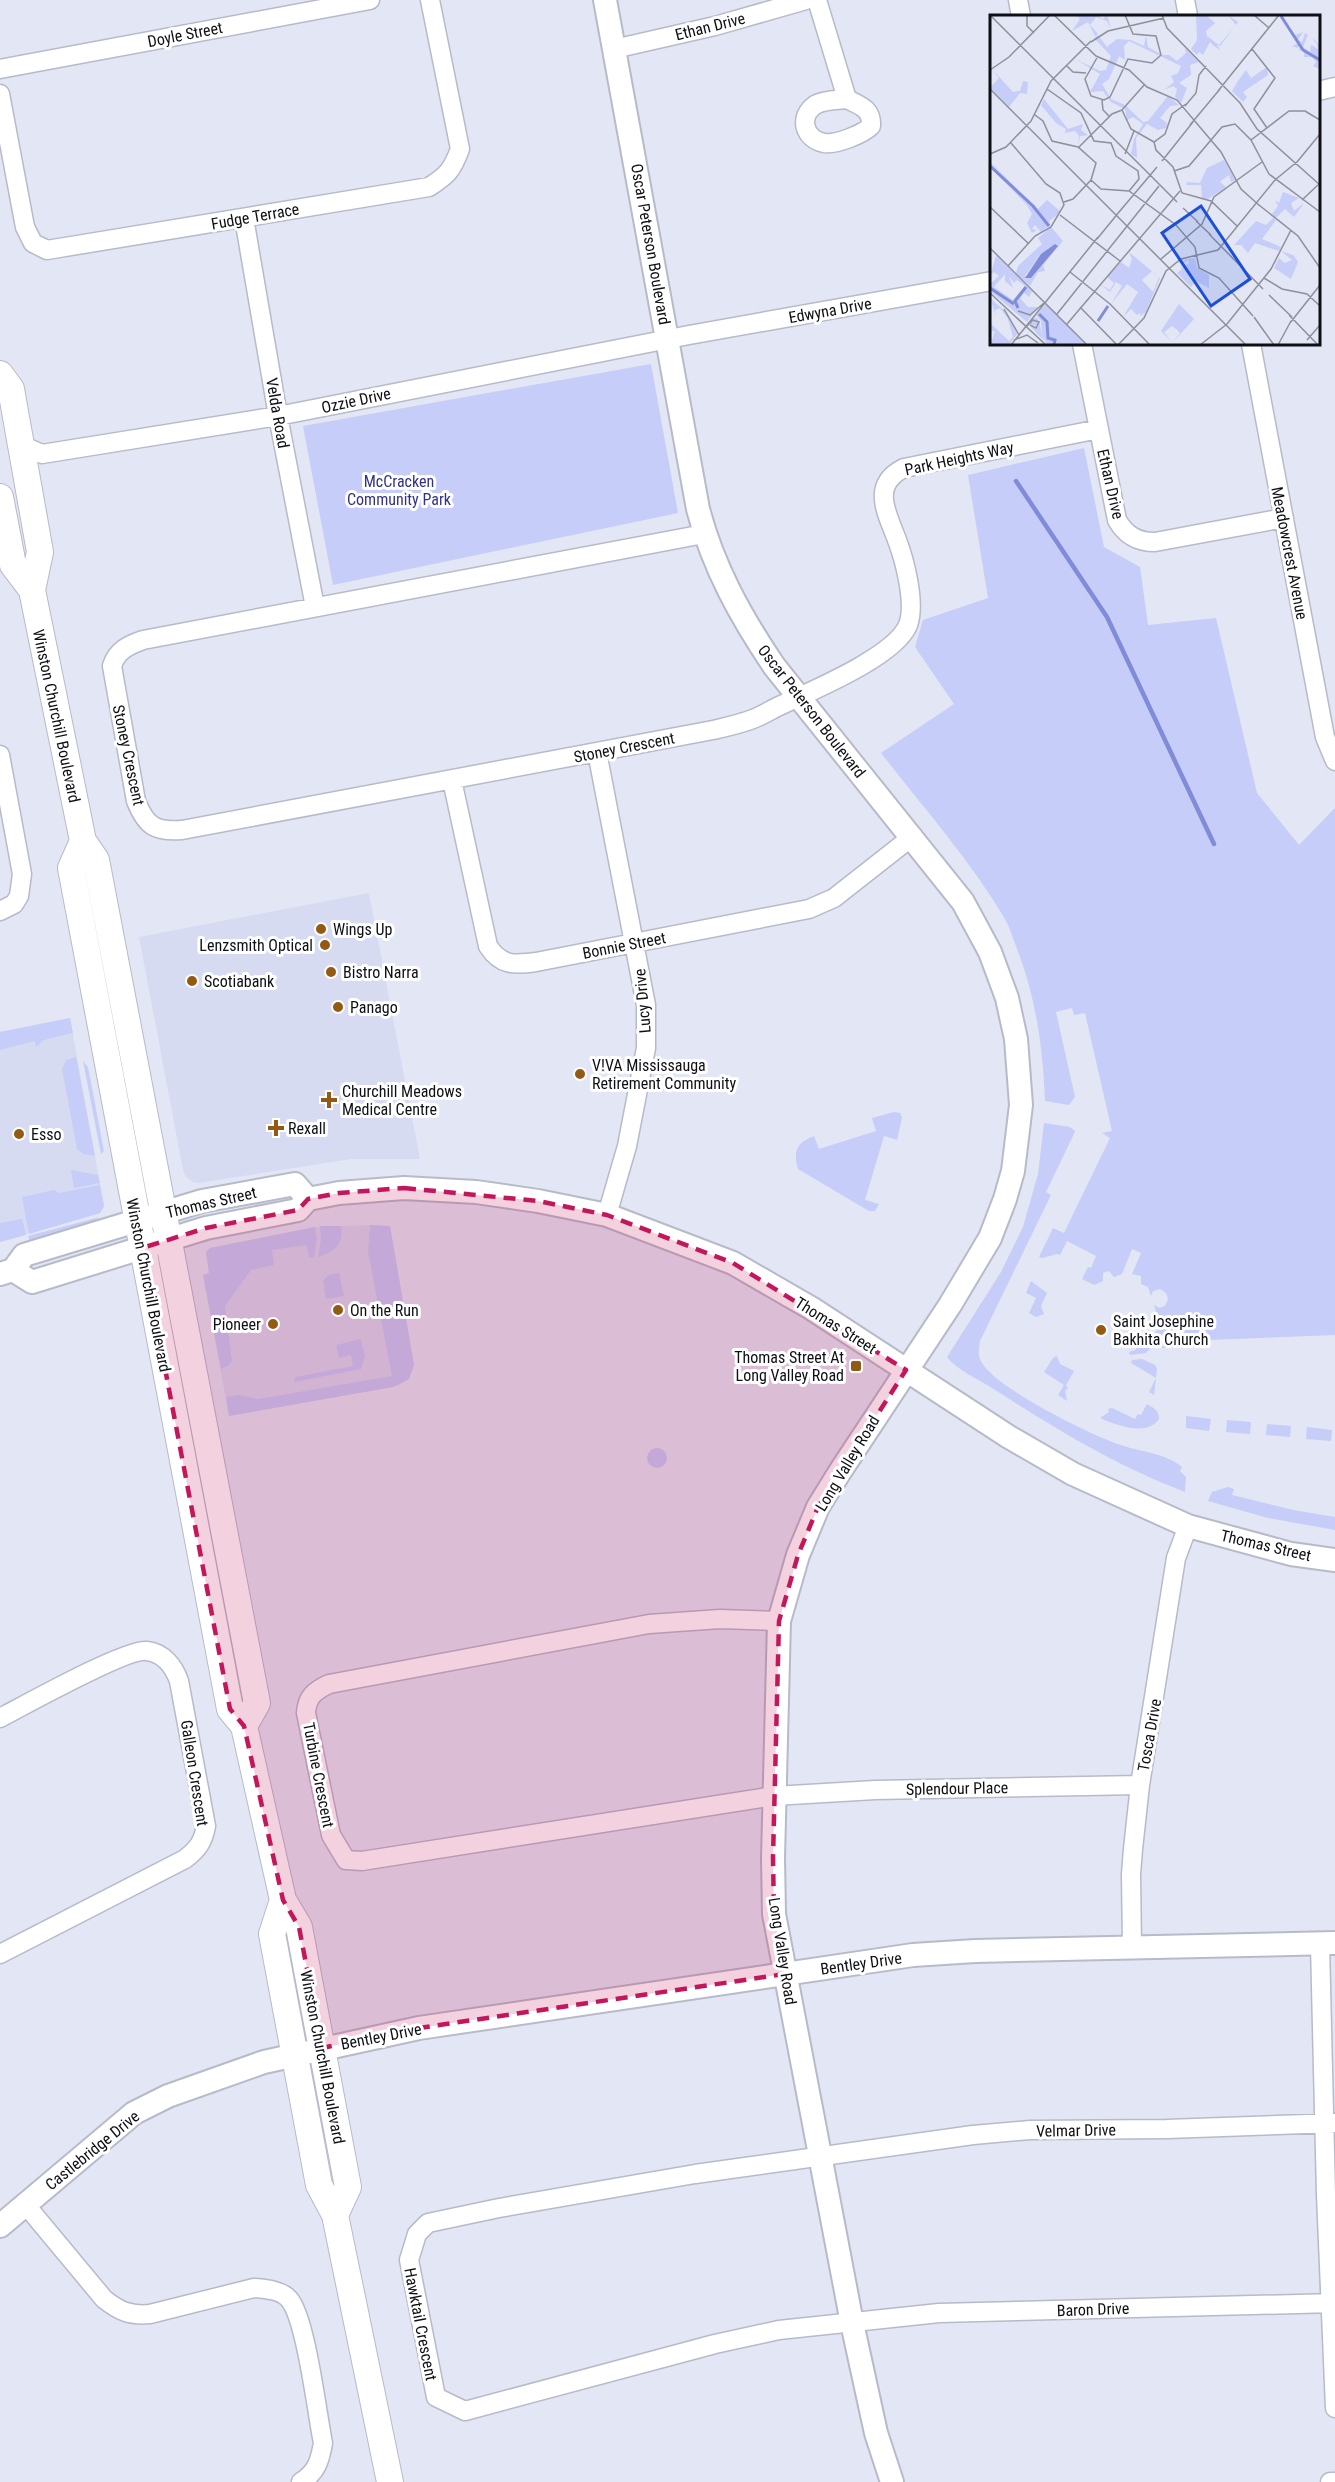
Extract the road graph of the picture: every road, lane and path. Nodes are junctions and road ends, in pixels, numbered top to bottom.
1 (370, 0) edge
2 (430, 0) edge
3 (605, 0) edge
4 (806, 0) edge
5 (817, 0) edge
6 (1018, 0) edge
7 (1185, 0) edge
8 (1021, 15) edge
9 (1188, 15) edge
10 (614, 49) junction
11 (0, 69) edge
12 (1335, 87) edge
13 (1320, 91) edge
14 (0, 93) edge
15 (847, 99) dead end
16 (244, 218) junction
17 (990, 281) edge
18 (668, 339) junction
19 (1082, 345) edge
20 (1251, 345) edge
21 (0, 374) edge
22 (278, 416) junction
23 (1099, 429) junction
24 (20, 440) junction
25 (42, 454) junction
26 (28, 482) junction
27 (0, 498) edge
28 (1284, 518) junction
29 (704, 534) junction
30 (32, 590) junction
31 (315, 607) junction
32 (799, 698) junction
33 (597, 752) junction
34 (0, 754) edge
35 (1335, 761) edge
36 (452, 780) junction
37 (912, 836) junction
38 (83, 841) junction
39 (0, 911) edge
40 (634, 943) junction
41 (308, 1199) junction
42 (164, 1213) junction
43 (607, 1215) junction
44 (137, 1220) junction
45 (169, 1240) junction
46 (142, 1248) junction
47 (6, 1272) edge
48 (906, 1370) junction
49 (1188, 1526) junction
50 (1335, 1560) edge
51 (779, 1621) junction
52 (0, 1718) edge
53 (244, 1726) junction
54 (1140, 1785) junction
55 (774, 1796) junction
56 (284, 1900) junction
57 (1328, 1944) edge
58 (1132, 1947) junction
59 (0, 1954) edge
60 (785, 1974) junction
61 (321, 2048) junction
62 (295, 2055) junction
63 (1330, 2123) edge
64 (819, 2156) junction
65 (25, 2204) junction
66 (336, 2215) junction
67 (0, 2226) edge
68 (1333, 2303) edge
69 (852, 2323) junction
70 (1335, 2408) edge
71 (301, 2482) edge
72 (390, 2482) edge
73 (892, 2482) edge
74 (1330, 2482) edge
75 (1335, 2482) edge

1 - 11 street, Doyle Street
2 - 16 street, Fudge Terrace
3 - 10 street, Oscar Peterson Boulevard
4 - 10 street, Ethan Drive
5 - 15 street
6 - 8 street
7 - 9 street
10 - 18 street, Oscar Peterson Boulevard
12 - 13 street
14 - 16 street, Fudge Terrace
16 - 22 street, Velda Road
17 - 18 street, Edwyna Drive
18 - 22 street, Ozzie Drive
18 - 29 street, Oscar Peterson Boulevard
19 - 23 street, Ethan Drive
20 - 28 street, Meadowcrest Avenue
21 - 24 main road, Winston Churchill Boulevard
22 - 25 street, Ozzie Drive
22 - 31 street, Velda Road
23 - 28 street, Ethan Drive
23 - 32 street, Park Heights Way
24 - 25 street
24 - 26 main road, Winston Churchill Boulevard
25 - 26 street
26 - 30 main road, Winston Churchill Boulevard
27 - 30 main road, Winston Churchill Boulevard
28 - 35 street, Meadowcrest Avenue
29 - 31 street, Stoney Crescent
29 - 32 street, Oscar Peterson Boulevard
30 - 38 main road, Winston Churchill Boulevard
31 - 36 street, Stoney Crescent
32 - 33 street, Stoney Crescent
32 - 37 street, Oscar Peterson Boulevard
33 - 36 street, Stoney Crescent
33 - 40 street, Lucy Drive
34 - 39 street
36 - 40 street, Bonnie Street
37 - 40 street, Bonnie Street
37 - 48 street, Oscar Peterson Boulevard
38 - 42 main road, Winston Churchill Boulevard
38 - 44 main road, Winston Churchill Boulevard
40 - 43 street, Lucy Drive
41 - 42 street, Thomas Street
41 - 43 street, Thomas Street
41 - 45 street, Thomas Street
42 - 44 street, Thomas Street
42 - 45 main road, Winston Churchill Boulevard
43 - 48 street, Thomas Street
44 - 46 main road, Winston Churchill Boulevard
44 - 47 street, Thomas Street
45 - 46 street, Thomas Street
45 - 53 main road, Winston Churchill Boulevard
46 - 47 street, Thomas Street
46 - 53 main road, Winston Churchill Boulevard
48 - 49 street, Thomas Street
48 - 51 street, Long Valley Road
49 - 50 street, Thomas Street
49 - 54 street, Tosca Drive
51 - 55 street, Long Valley Road
51 - 55 street, Turbine Crescent
52 - 59 street, Galleon Crescent
53 - 56 main road, Winston Churchill Boulevard
54 - 55 street, Splendour Place
54 - 58 street, Tosca Drive
55 - 60 street, Long Valley Road
56 - 61 main road, Winston Churchill Boulevard
56 - 62 main road, Winston Churchill Boulevard
57 - 58 street, Bentley Drive
57 - 63 street
58 - 60 street, Bentley Drive
60 - 61 street, Bentley Drive
60 - 64 street, Long Valley Road
61 - 62 street, Bentley Drive
61 - 66 main road, Winston Churchill Boulevard
62 - 65 street, Castlebridge Drive
62 - 66 main road, Winston Churchill Boulevard
63 - 64 street, Velmar Drive
63 - 68 street
64 - 69 street, Long Valley Road
64 - 69 street, Hawktail Crescent
65 - 67 street, Castlebridge Drive
65 - 71 street
66 - 72 main road, Winston Churchill Boulevard
68 - 69 street, Baron Drive
68 - 70 street
69 - 73 street, Long Valley Road
74 - 75 street

